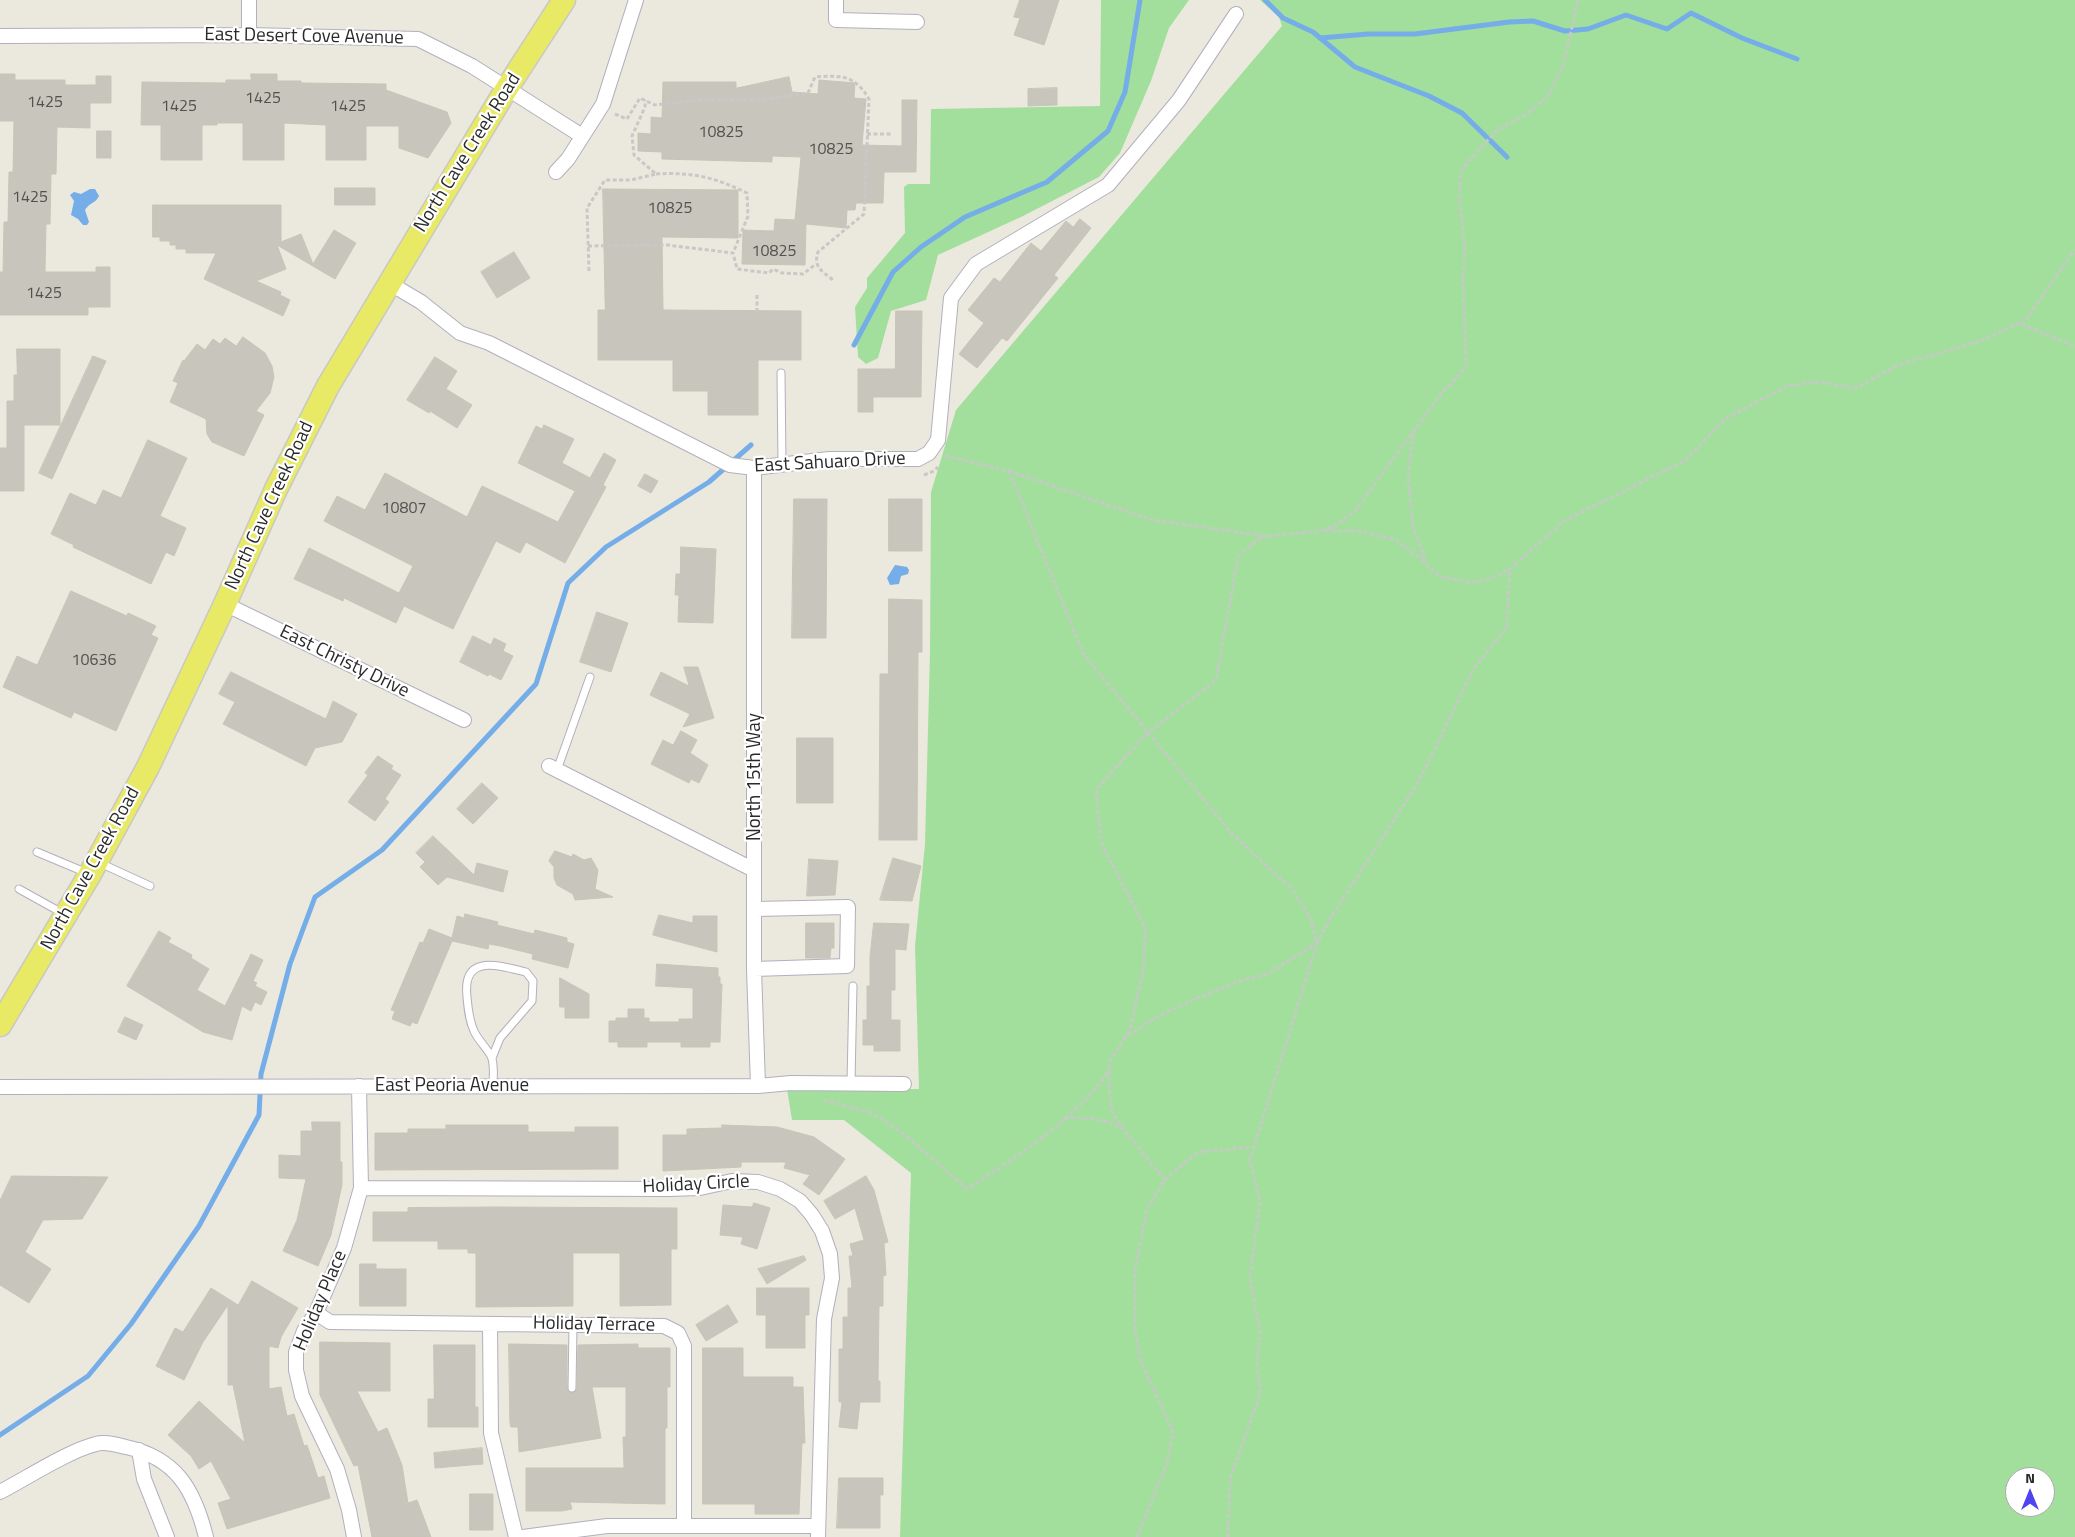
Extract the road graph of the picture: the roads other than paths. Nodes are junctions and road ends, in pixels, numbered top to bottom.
1 (249, 0) edge
2 (564, 0) edge
3 (636, 0) edge
4 (836, 0) edge
5 (1236, 14) dead end
6 (917, 22) dead end
7 (249, 35) junction
8 (0, 36) edge
9 (507, 88) junction
10 (582, 136) junction
11 (556, 172) dead end
12 (389, 283) junction
13 (781, 374) dead end
14 (782, 465) junction
15 (754, 468) junction
16 (225, 604) junction
17 (590, 677) dead end
18 (464, 720) dead end
19 (553, 768) joint
20 (37, 852) dead end
21 (94, 868) junction
22 (754, 870) junction
23 (150, 886) dead end
24 (19, 889) dead end
25 (755, 909) junction
26 (66, 915) junction
27 (754, 969) junction
28 (853, 986) dead end
29 (0, 1025) edge
30 (492, 1058) junction
31 (851, 1083) junction
32 (904, 1084) dead end
33 (359, 1086) junction
34 (493, 1086) junction
35 (758, 1086) junction
36 (0, 1087) edge
37 (361, 1188) junction
38 (316, 1313) junction
39 (490, 1325) junction
40 (573, 1325) junction
41 (572, 1388) dead end
42 (139, 1450) junction
43 (0, 1492) edge
44 (684, 1526) junction
45 (818, 1532) edge
46 (168, 1537) edge
47 (206, 1537) edge
48 (354, 1537) edge
49 (516, 1537) edge
50 (523, 1537) edge

1 - 7 street
2 - 9 main road, North Cave Creek Road
3 - 10 street
4 - 6 street
5 - 14 street, East Sahuaro Drive
7 - 8 street, East Desert Cove Avenue
7 - 9 street, East Desert Cove Avenue
9 - 10 street, East Desert Cove Avenue
9 - 12 main road, North Cave Creek Road
10 - 11 street
12 - 15 street, East Sahuaro Drive
12 - 16 main road, North Cave Creek Road
13 - 14 lane
14 - 15 street, East Sahuaro Drive
15 - 22 street, North 15th Way
16 - 18 street, East Christy Drive
16 - 21 main road, North Cave Creek Road
17 - 19 lane
19 - 22 street
20 - 21 lane
21 - 23 lane
21 - 26 main road, North Cave Creek Road
22 - 25 street, North 15th Way
24 - 26 lane
25 - 27 street, North 15th Way
25 - 27 street
26 - 29 main road, North Cave Creek Road
27 - 35 street, North 15th Way
28 - 31 lane
30 - 30 lane
30 - 34 lane
31 - 32 street, East Peoria Avenue
31 - 35 street, East Peoria Avenue
33 - 34 street, East Peoria Avenue
33 - 36 street, East Peoria Avenue
33 - 37 street, Holiday Place
34 - 35 street, East Peoria Avenue
37 - 38 street, Holiday Place
37 - 45 street, Holiday Circle
38 - 39 street, Holiday Terrace
38 - 48 street, Holiday Place
39 - 40 street, Holiday Terrace
39 - 49 street
40 - 41 lane
40 - 44 street, Holiday Terrace
42 - 43 street
42 - 46 street
42 - 47 street
44 - 45 street
44 - 50 street

